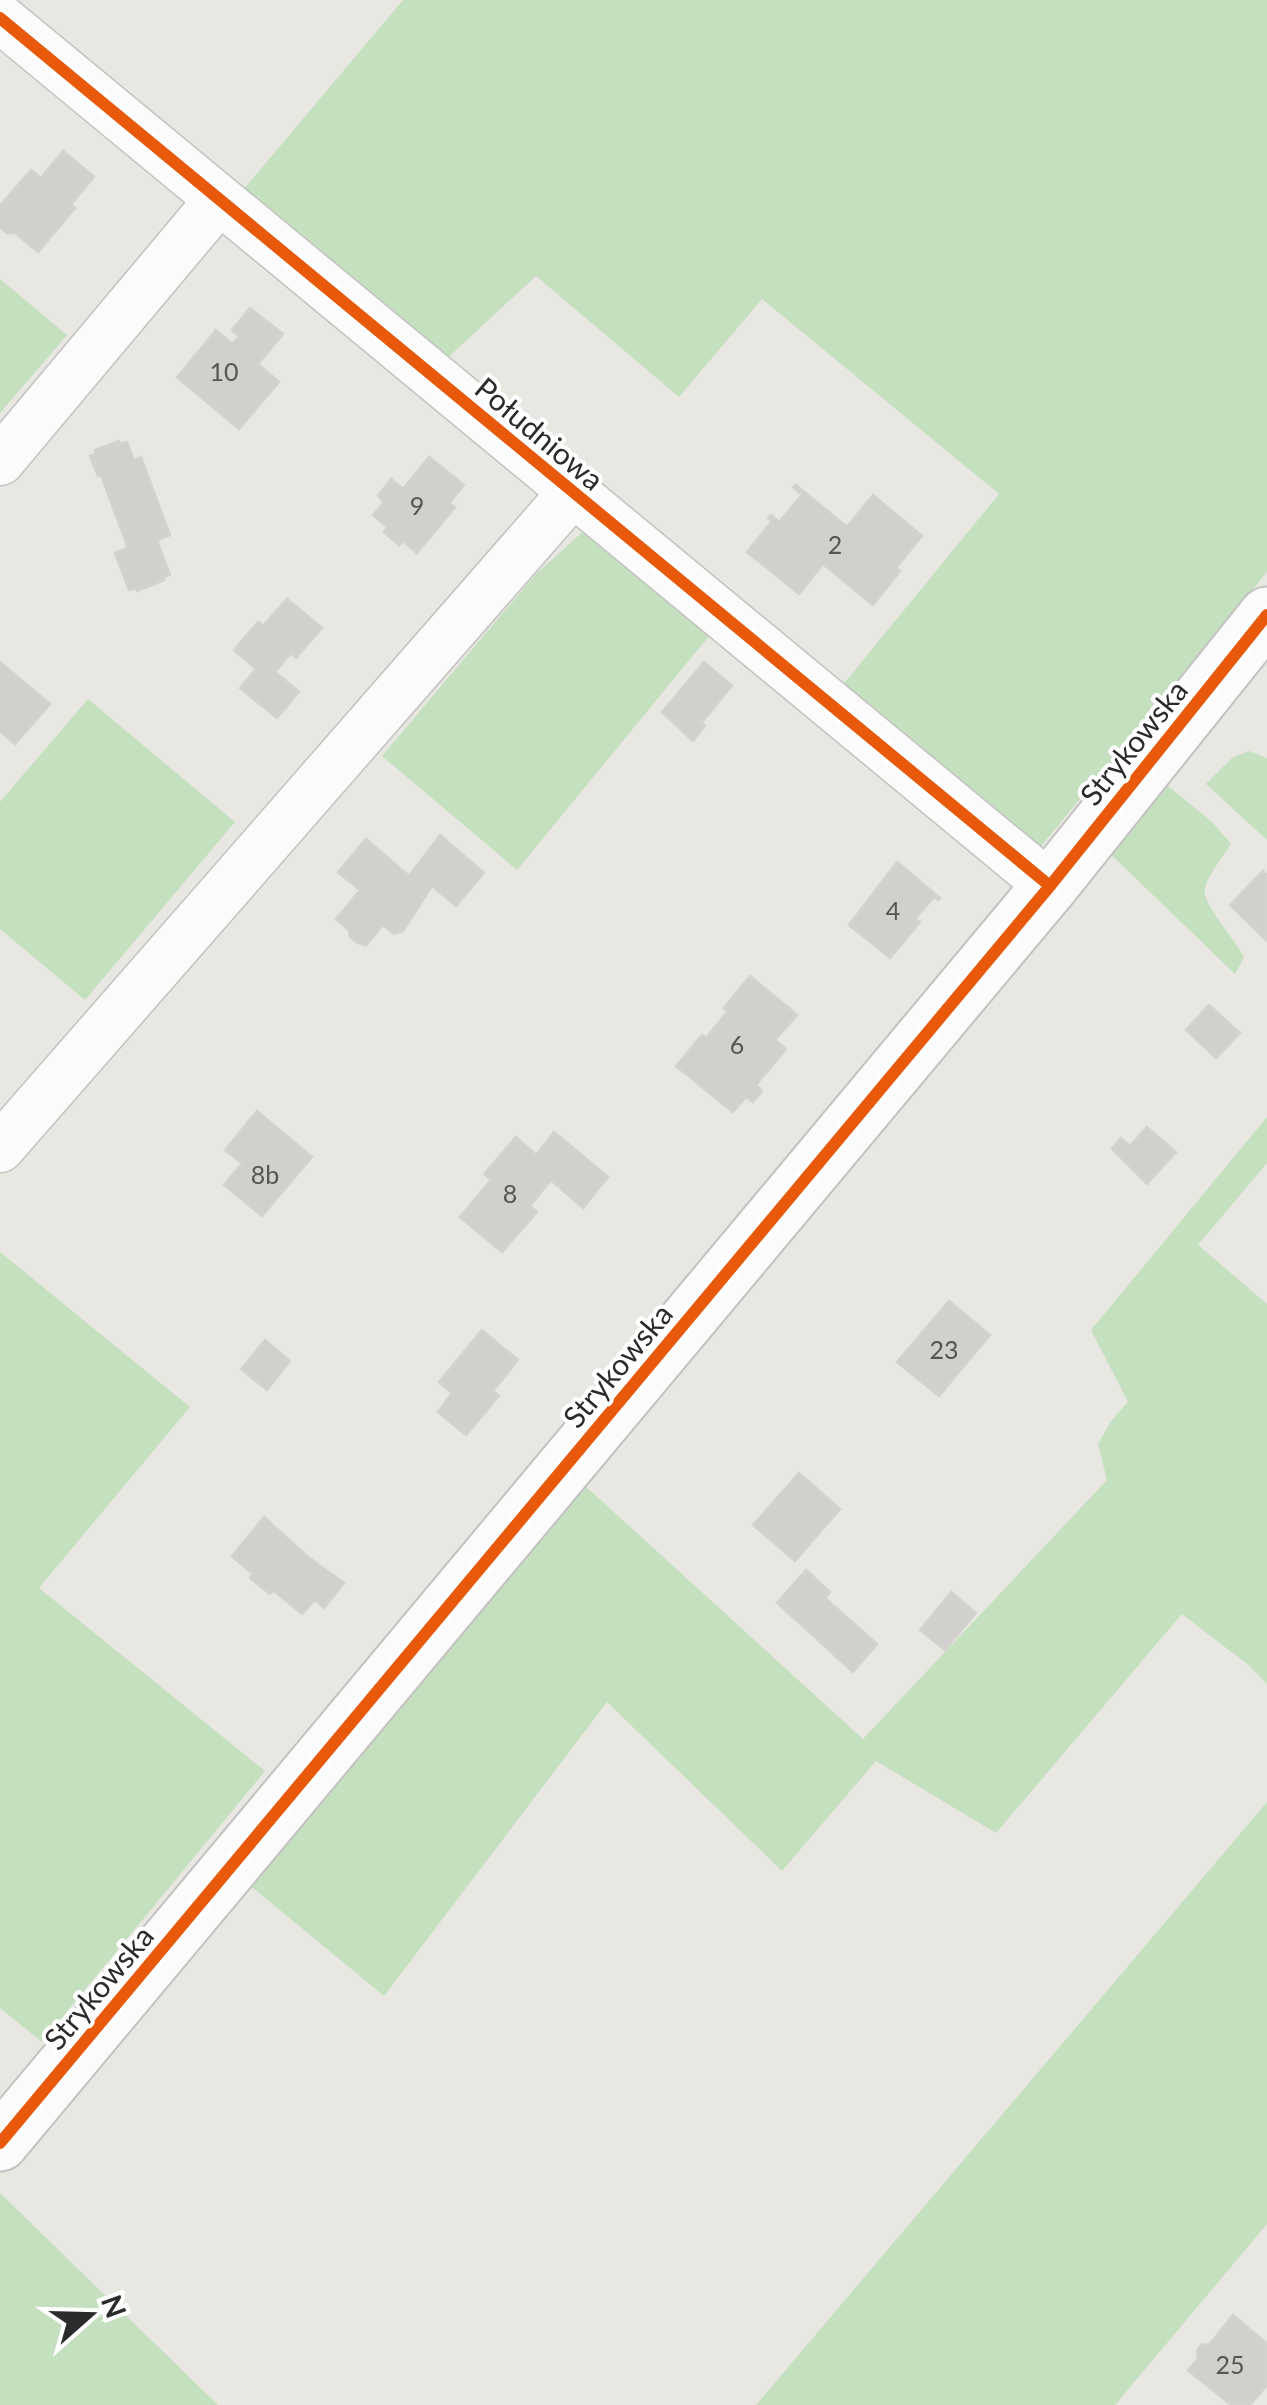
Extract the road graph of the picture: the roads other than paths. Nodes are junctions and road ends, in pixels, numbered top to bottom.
1 (0, 18) edge
2 (220, 200) junction
3 (0, 460) edge
4 (572, 492) junction
5 (1267, 614) edge
6 (1050, 886) junction
7 (0, 1148) edge
8 (0, 2144) edge

1 - 2 street, Południowa
2 - 3 street
2 - 4 street, Południowa
4 - 6 street, Południowa
4 - 7 street
5 - 6 street, Strykowska
6 - 8 street, Strykowska

